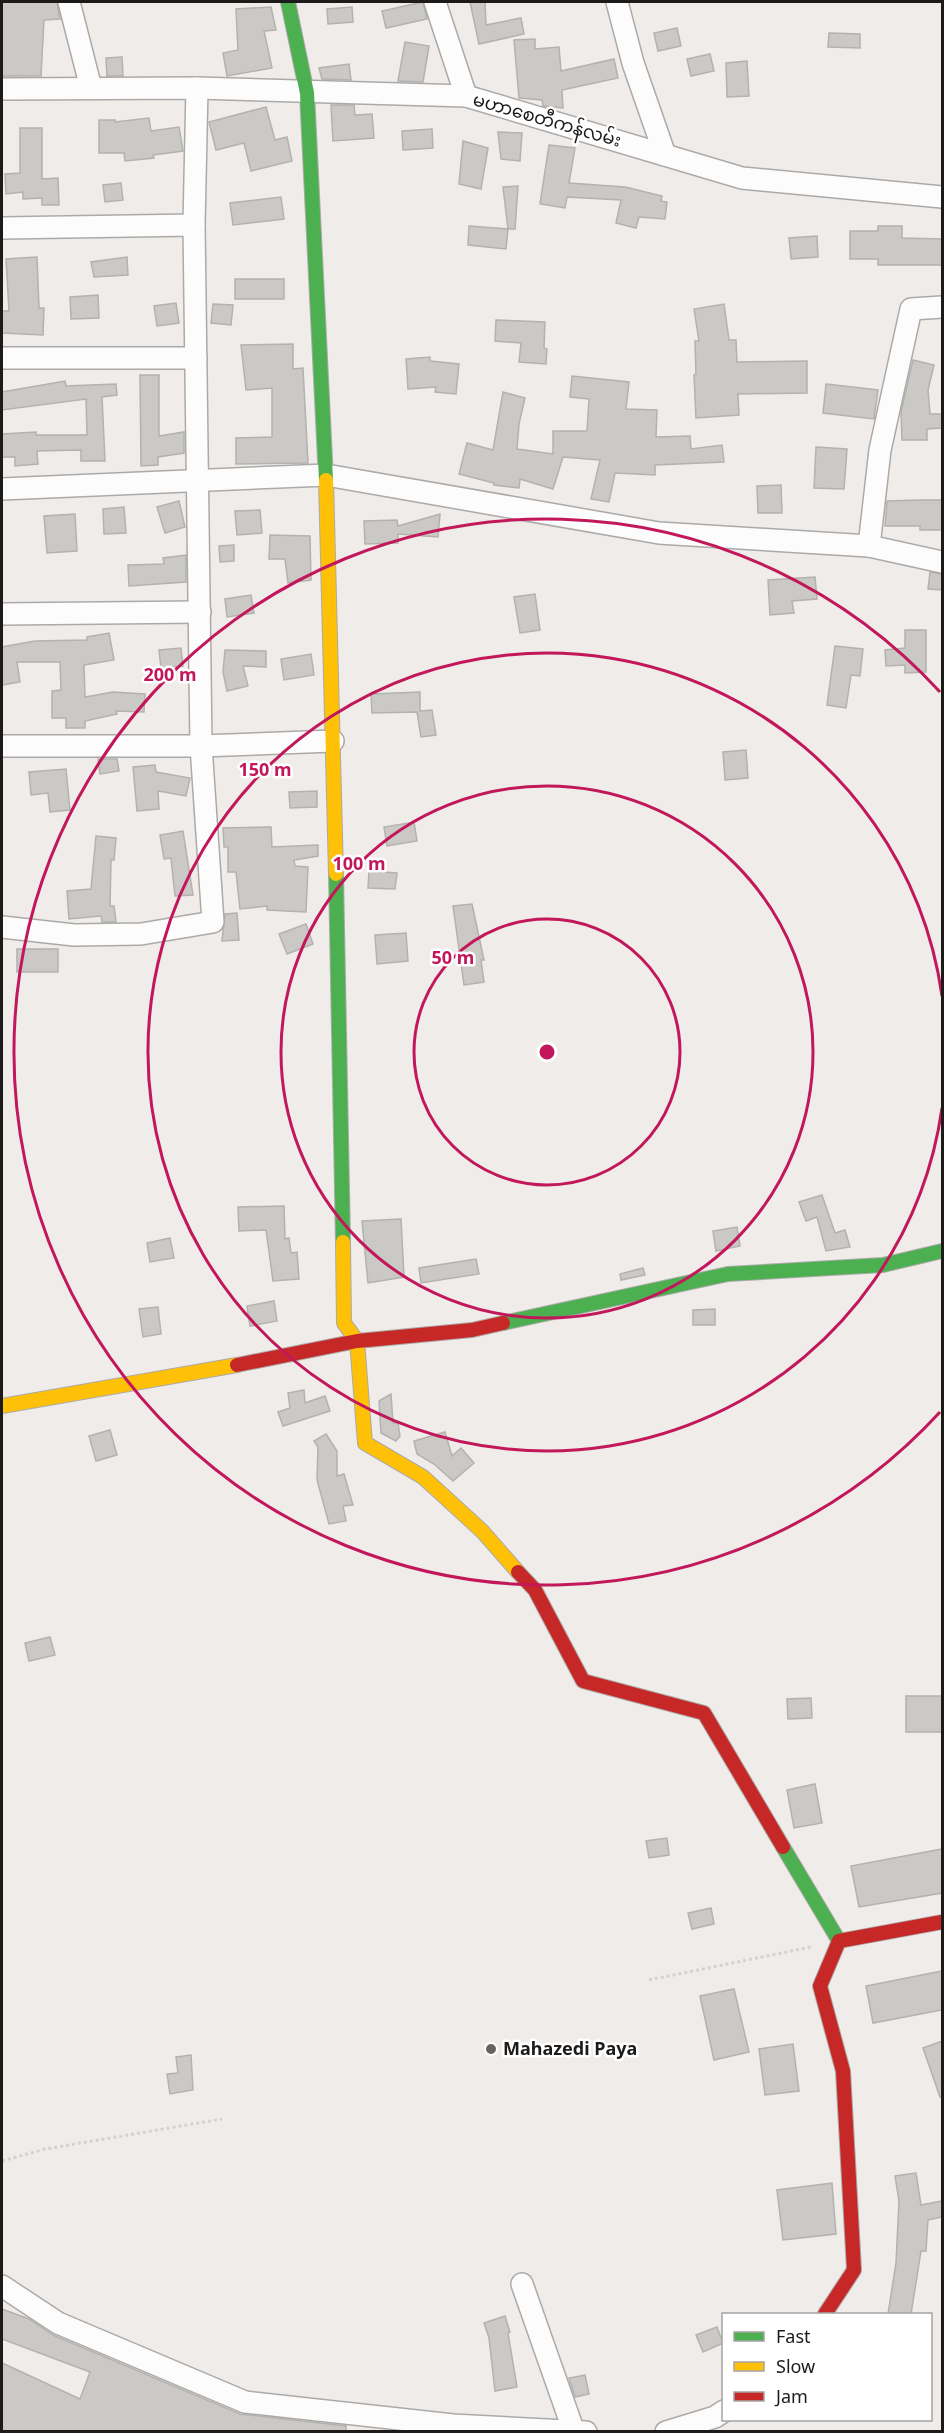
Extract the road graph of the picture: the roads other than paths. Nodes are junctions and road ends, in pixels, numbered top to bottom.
1 (69, 2) edge
2 (288, 2) edge
3 (435, 2) edge
4 (616, 2) edge
5 (92, 88) junction
6 (197, 88) junction
7 (2, 89) edge
8 (308, 93) junction
9 (466, 96) junction
10 (665, 155) junction
11 (942, 197) edge
12 (194, 225) junction
13 (2, 228) edge
14 (942, 307) edge
15 (2, 358) edge
16 (196, 358) junction
17 (326, 475) junction
18 (198, 480) junction
19 (2, 489) edge
20 (869, 546) junction
21 (942, 562) edge
22 (200, 612) junction
23 (2, 614) edge
24 (333, 741) junction
25 (2, 746) edge
26 (201, 746) junction
27 (2, 927) edge
28 (942, 1251) edge
29 (357, 1341) junction
30 (2, 1406) edge
31 (942, 1922) edge
32 (839, 1941) junction
33 (522, 2284) dead end
34 (2, 2286) edge
35 (826, 2313) edge
36 (722, 2412) edge
37 (577, 2431) edge
38 (666, 2432) edge

1 - 5 street
2 - 8 street
3 - 9 street
4 - 10 street
5 - 6 street, မဟာစေတီကန်လမ်း
5 - 7 street, မဟာစေတီကန်လမ်း
6 - 8 street, မဟာစေတီကန်လမ်း
6 - 12 street
8 - 9 street, မဟာစေတီကန်လမ်း
8 - 17 street
9 - 10 street, မဟာစေတီကန်လမ်း
10 - 11 street, မဟာစေတီကန်လမ်း
12 - 13 street
12 - 16 street
14 - 20 street
15 - 16 street
16 - 18 street
17 - 18 street
17 - 20 street
17 - 24 street
18 - 19 street
18 - 22 street
20 - 21 street
22 - 23 street
22 - 26 street
24 - 26 street
24 - 29 street
25 - 26 street
26 - 27 street
28 - 29 street
29 - 30 street
29 - 32 street
31 - 32 street
32 - 35 street
33 - 37 street
34 - 37 street
36 - 38 street

